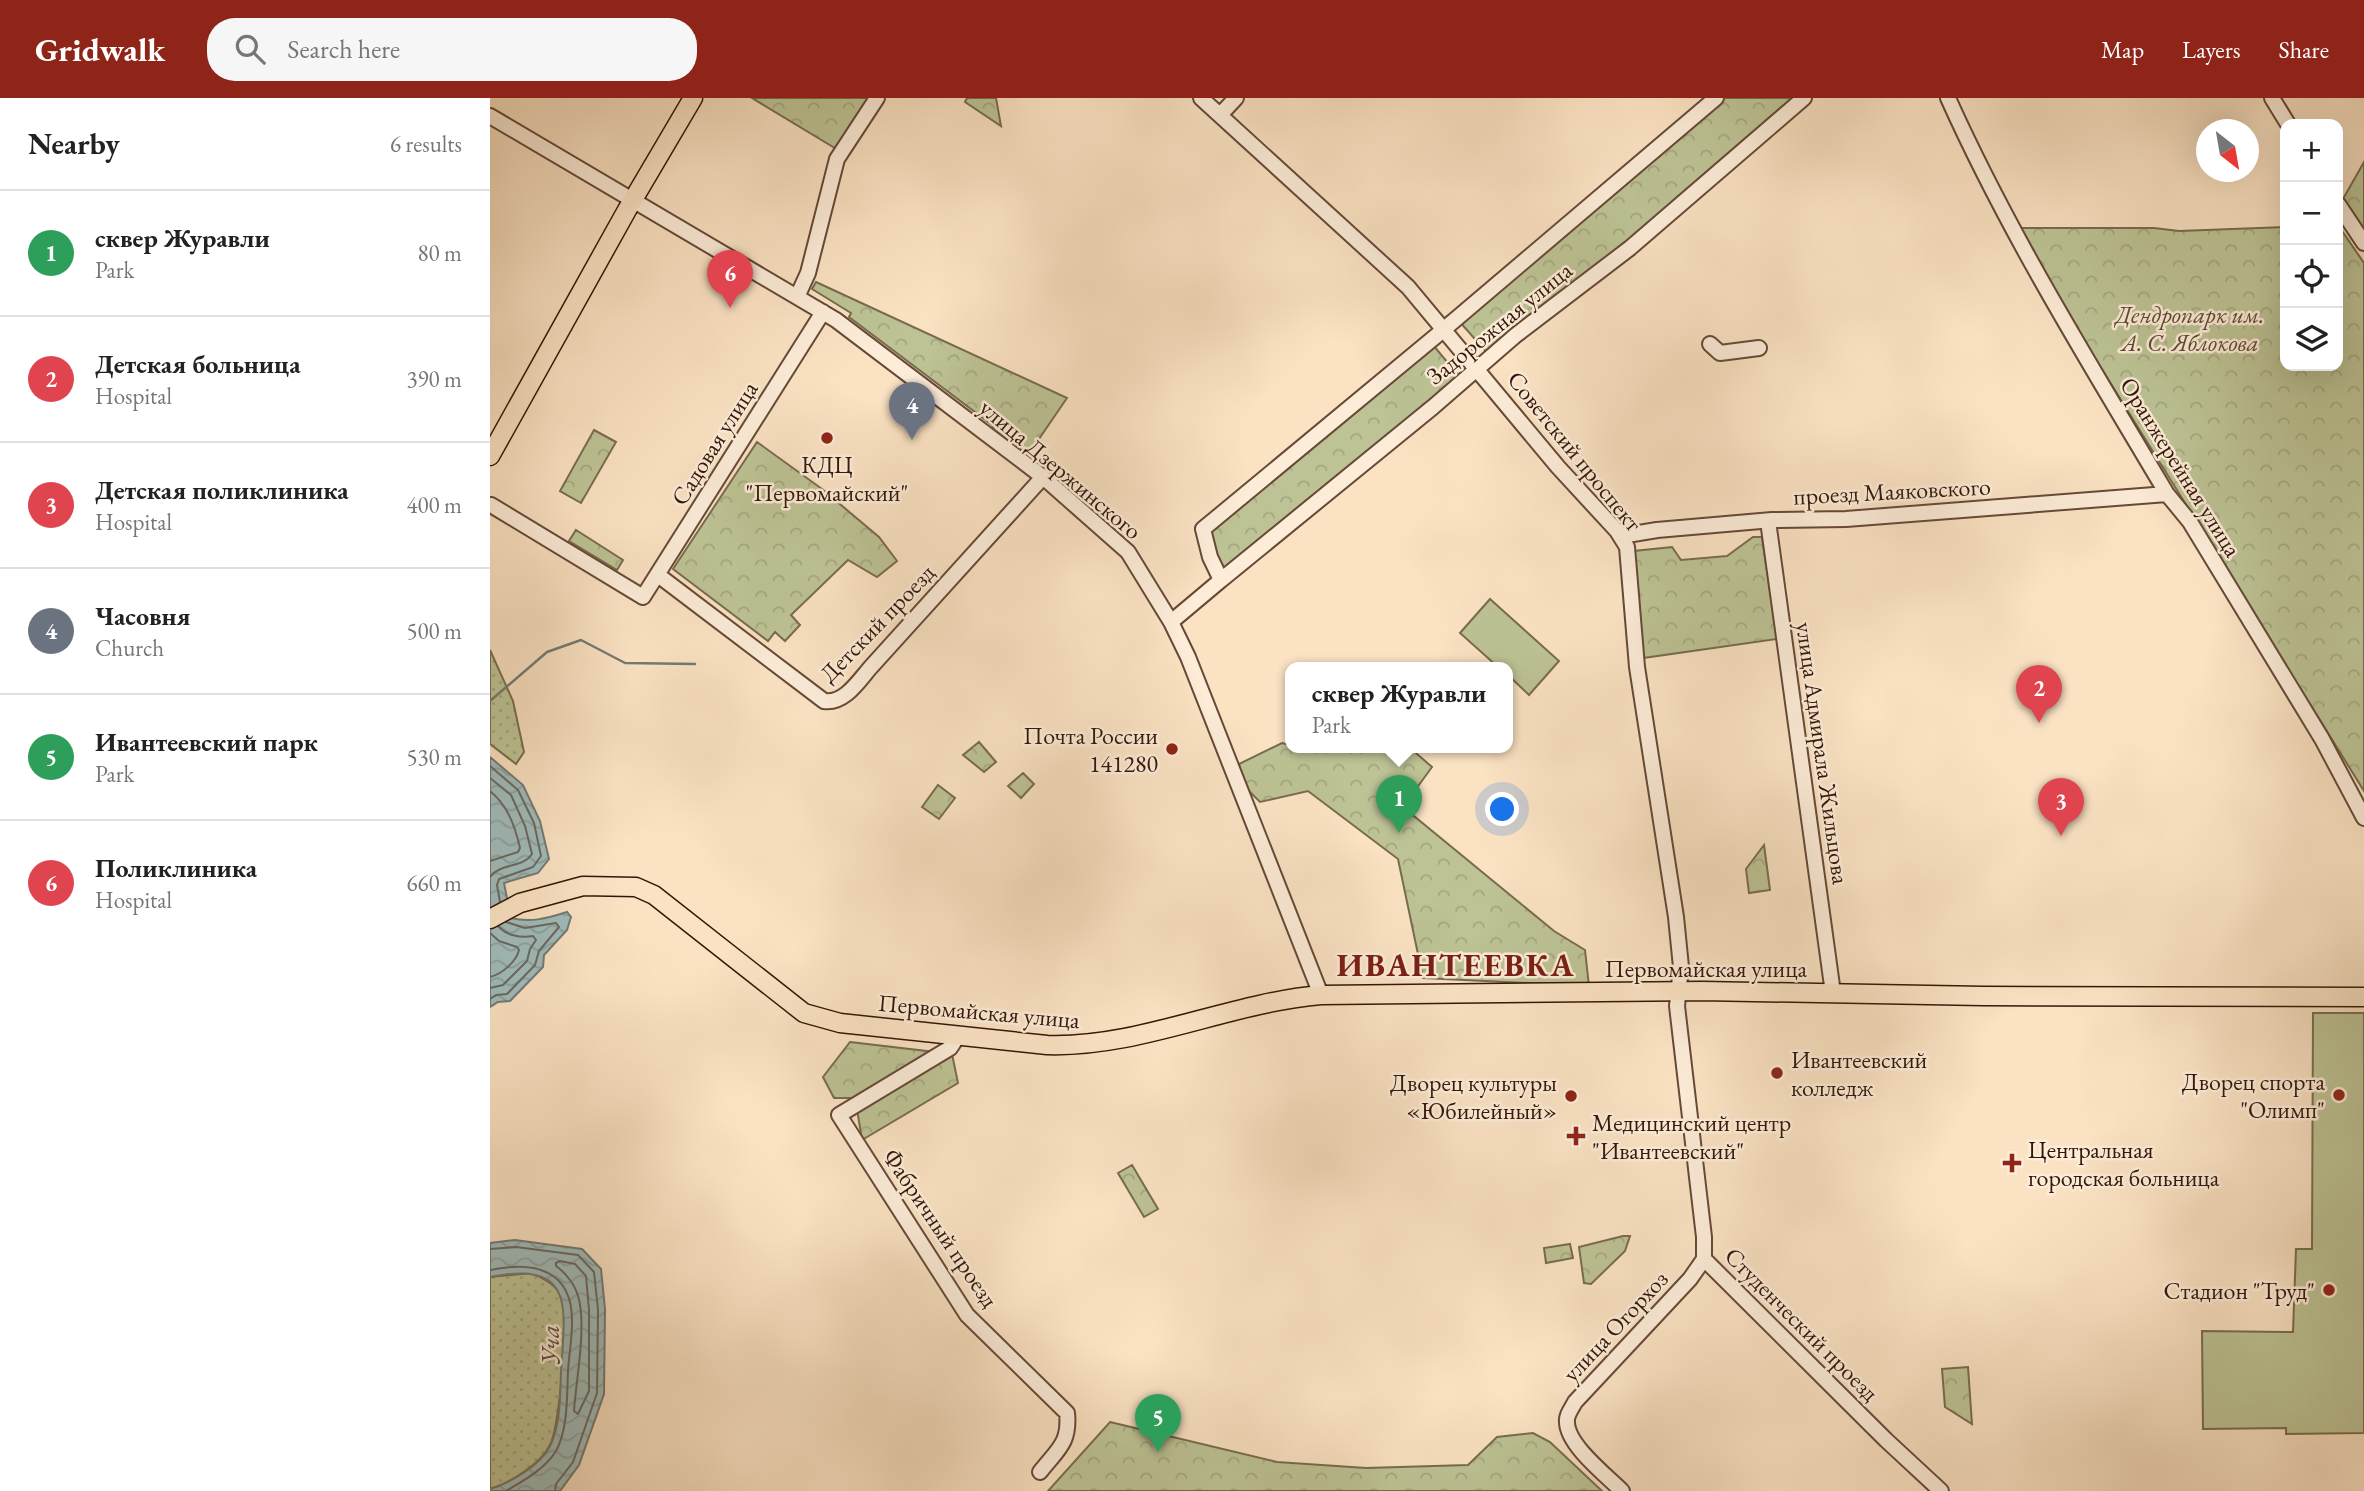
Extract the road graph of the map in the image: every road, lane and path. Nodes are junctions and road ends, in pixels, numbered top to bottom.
1 (693, 98) edge
2 (877, 98) edge
3 (1201, 98) edge
4 (1236, 98) edge
5 (1716, 98) edge
6 (1804, 98) edge
7 (1948, 98) edge
8 (2272, 98) edge
9 (1220, 115) junction
10 (490, 116) edge
11 (2284, 119) edge
12 (633, 200) junction
13 (2343, 212) edge
14 (2364, 243) edge
15 (797, 297) junction
16 (823, 312) junction
17 (1444, 329) junction
18 (1710, 344) dead end
19 (1759, 348) dead end
20 (1478, 369) junction
21 (490, 456) edge
22 (1043, 477) junction
23 (2167, 494) junction
24 (491, 505) edge
25 (1768, 521) junction
26 (1621, 536) junction
27 (658, 575) junction
28 (1221, 580) junction
29 (1171, 622) junction
30 (2364, 818) edge
31 (490, 919) edge
32 (1678, 992) junction
33 (1833, 993) junction
34 (1321, 995) junction
35 (2364, 997) edge
36 (958, 1036) junction
37 (1704, 1259) junction
38 (1040, 1472) dead end
39 (1622, 1491) edge
40 (1941, 1491) edge

1 - 12 main road
2 - 15 street
3 - 9 street, Советский проспект
4 - 9 street
5 - 17 street, Задорожная улица
6 - 20 street, Задорожная улица
7 - 23 street, Оранжерейная улица
8 - 11 street
9 - 17 street, Советский проспект
10 - 12 street, улица Дзержинского
12 - 15 street, улица Дзержинского
12 - 21 main road
13 - 14 street
15 - 16 street, улица Дзержинского
16 - 22 street, улица Дзержинского
16 - 27 street, Садовая улица
17 - 20 street, Советский проспект
17 - 28 street, Задорожная улица
18 - 19 street
20 - 26 street, Советский проспект
20 - 28 street, Задорожная улица
22 - 27 street, Детский проезд
22 - 29 street, улица Дзержинского
23 - 25 street, проезд Маяковского
23 - 30 street, Оранжерейная улица
24 - 27 street, Садовая улица
25 - 26 street, проезд Маяковского
25 - 33 street, улица Адмирала Жильцова
26 - 32 street, Советский проспект
28 - 29 street, Задорожная улица
29 - 34 street, улица Дзержинского
31 - 36 main road, Первомайская улица
32 - 33 main road, Первомайская улица
32 - 34 main road, Первомайская улица
32 - 37 street, Студенческий проезд
33 - 35 main road, Первомайская улица
34 - 36 main road, Первомайская улица
36 - 38 street, Фабричный проезд
37 - 39 street, улица Огорхоз
37 - 40 street, Студенческий проезд

